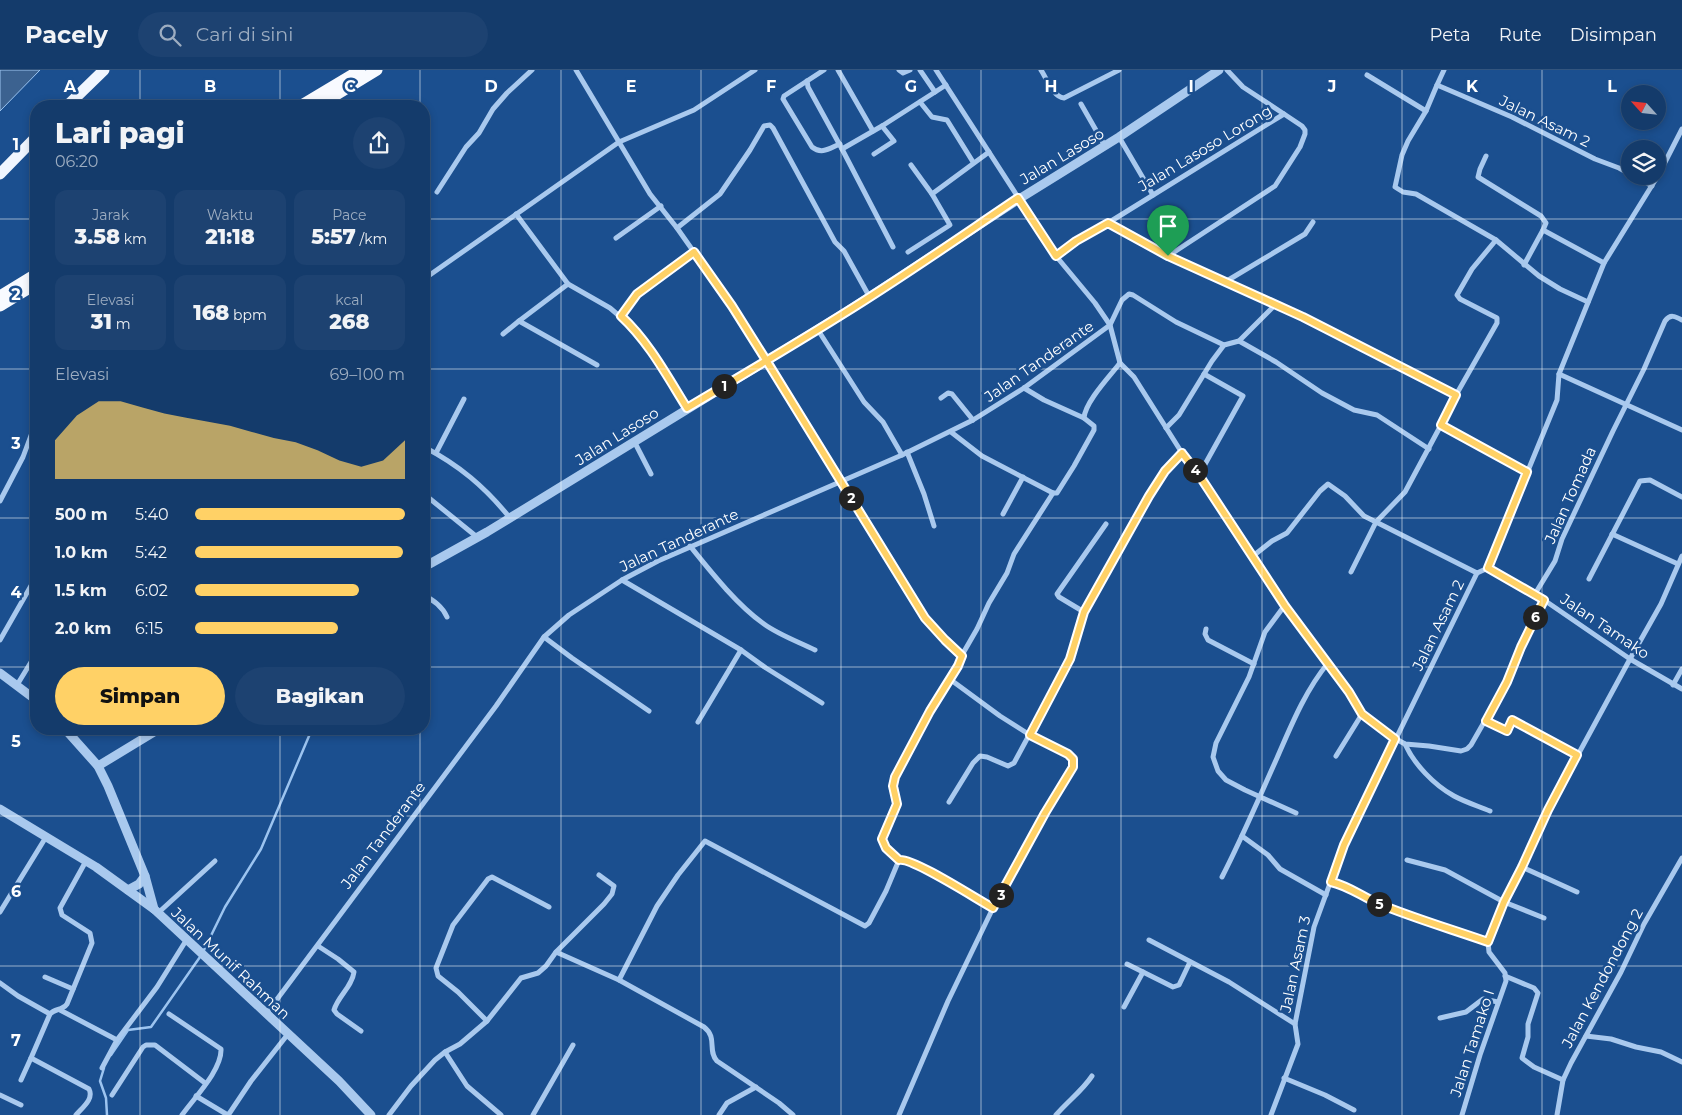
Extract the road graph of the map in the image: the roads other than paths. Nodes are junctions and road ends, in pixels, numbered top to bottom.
1 (104, 70) edge
2 (360, 70) edge
3 (377, 70) edge
4 (532, 70) edge
5 (576, 70) edge
6 (755, 70) edge
7 (824, 70) edge
8 (838, 70) edge
9 (899, 70) edge
10 (910, 70) edge
11 (920, 70) edge
12 (936, 70) edge
13 (1041, 70) edge
14 (1119, 70) edge
15 (1219, 70) edge
16 (1227, 70) edge
17 (1444, 70) edge
18 (1367, 75) dead end
19 (807, 81) junction
20 (946, 85) junction
21 (1437, 85) junction
22 (935, 92) junction
23 (73, 100) edge
24 (310, 100) edge
25 (328, 100) edge
26 (920, 102) junction
27 (1081, 104) dead end
28 (1426, 111) junction
29 (1284, 114) junction
30 (882, 126) junction
31 (1682, 129) edge
32 (874, 131) junction
33 (1119, 137) junction
34 (619, 142) junction
35 (30, 143) edge
36 (841, 146) junction
37 (1105, 146) junction
38 (989, 152) junction
39 (874, 154) dead end
40 (1486, 156) dead end
41 (973, 162) junction
42 (911, 165) dead end
43 (1621, 169) edge
44 (0, 174) edge
45 (1652, 186) joint
46 (437, 192) dead end
47 (932, 194) junction
48 (1152, 194) junction
49 (1018, 198) junction
50 (660, 206) junction
51 (516, 214) junction
52 (1313, 222) dead end
53 (1108, 223) junction
54 (677, 228) junction
55 (1543, 230) junction
56 (616, 238) dead end
57 (1496, 240) junction
58 (893, 247) dead end
59 (694, 252) junction
60 (908, 252) dead end
61 (1056, 256) junction
62 (1168, 256) junction
63 (1604, 264) junction
64 (1524, 265) junction
65 (430, 275) edge
66 (30, 278) edge
67 (1225, 282) junction
68 (568, 284) junction
69 (30, 288) edge
70 (0, 296) edge
71 (869, 296) junction
72 (1588, 302) junction
73 (1274, 305) junction
74 (0, 306) edge
75 (621, 316) junction
76 (1682, 320) edge
77 (519, 321) junction
78 (1110, 325) junction
79 (818, 330) junction
80 (503, 334) dead end
81 (1238, 341) junction
82 (1224, 345) junction
83 (766, 360) junction
84 (1120, 363) junction
85 (597, 365) dead end
86 (1204, 374) junction
87 (1559, 374) junction
88 (1024, 388) junction
89 (1456, 395) junction
90 (942, 398) dead end
91 (464, 399) dead end
92 (1627, 405) junction
93 (687, 408) junction
94 (1084, 418) junction
95 (972, 420) junction
96 (1441, 425) junction
97 (1166, 428) junction
98 (1682, 430) edge
99 (951, 432) junction
100 (30, 438) edge
101 (634, 441) junction
102 (1429, 448) junction
103 (430, 450) edge
104 (436, 453) junction
105 (1182, 453) junction
106 (905, 454) junction
107 (1527, 472) junction
108 (651, 474) dead end
109 (1199, 475) junction
110 (1023, 477) junction
111 (841, 482) junction
112 (1053, 493) junction
113 (1682, 497) edge
114 (430, 499) edge
115 (0, 501) edge
116 (1003, 514) dead end
117 (510, 518) junction
118 (1376, 522) junction
119 (1106, 524) dead end
120 (934, 526) dead end
121 (1612, 534) junction
122 (478, 538) junction
123 (690, 546) junction
124 (1253, 556) junction
125 (1682, 556) edge
126 (430, 564) edge
127 (1678, 564) junction
128 (1488, 568) junction
129 (1351, 572) dead end
130 (1477, 573) junction
131 (1589, 579) dead end
132 (622, 580) junction
133 (30, 588) edge
134 (1534, 594) junction
135 (430, 599) edge
136 (1544, 600) junction
137 (1285, 606) junction
138 (1084, 612) junction
139 (447, 617) dead end
140 (1206, 629) dead end
141 (544, 637) junction
142 (0, 640) edge
143 (741, 650) junction
144 (815, 650) dead end
145 (962, 656) junction
146 (1630, 659) junction
147 (30, 663) edge
148 (1328, 663) junction
149 (1254, 664) junction
150 (1682, 669) edge
151 (0, 673) edge
152 (950, 680) junction
153 (16, 685) junction
154 (1674, 685) junction
155 (1682, 689) edge
156 (30, 696) edge
157 (822, 704) dead end
158 (649, 711) dead end
159 (1362, 714) junction
160 (1486, 721) junction
161 (698, 722) dead end
162 (73, 735) edge
163 (149, 735) edge
164 (1030, 735) junction
165 (1395, 739) junction
166 (1405, 744) junction
167 (1577, 755) junction
168 (1336, 756) dead end
169 (98, 766) junction
170 (1260, 797) junction
171 (949, 802) dead end
172 (0, 809) edge
173 (1490, 811) dead end
174 (1296, 813) dead end
175 (1242, 836) junction
176 (46, 837) junction
177 (1682, 858) edge
178 (899, 860) junction
179 (1407, 860) dead end
180 (86, 861) junction
181 (215, 861) dead end
182 (1522, 867) junction
183 (599, 875) dead end
184 (145, 876) junction
185 (1222, 877) dead end
186 (1331, 882) junction
187 (128, 890) junction
188 (1577, 892) dead end
189 (1326, 895) junction
190 (1504, 902) junction
191 (548, 907) dead end
192 (993, 908) junction
193 (0, 910) edge
194 (156, 911) junction
195 (1544, 918) dead end
196 (187, 939) junction
197 (1149, 940) dead end
198 (1488, 942) junction
199 (318, 946) junction
200 (556, 952) junction
201 (1190, 962) junction
202 (1127, 964) dead end
203 (1143, 972) junction
204 (1506, 976) junction
205 (45, 977) dead end
206 (619, 980) junction
207 (0, 983) edge
208 (73, 989) junction
209 (1498, 1002) junction
210 (1124, 1007) dead end
211 (60, 1010) junction
212 (50, 1014) junction
213 (170, 1014) dead end
214 (266, 1014) junction
215 (1440, 1018) dead end
216 (487, 1021) junction
217 (1295, 1024) junction
218 (361, 1032) dead end
219 (288, 1034) junction
220 (1586, 1036) junction
221 (117, 1040) junction
222 (573, 1045) dead end
223 (444, 1052) junction
224 (31, 1058) junction
225 (1682, 1062) edge
226 (102, 1068) dead end
227 (1092, 1076) dead end
228 (1284, 1078) junction
229 (21, 1080) dead end
230 (1563, 1080) junction
231 (205, 1083) junction
232 (756, 1087) junction
233 (0, 1095) edge
234 (112, 1095) dead end
235 (196, 1096) junction
236 (21, 1105) dead end
237 (1354, 1110) dead end
238 (76, 1115) edge
239 (182, 1115) edge
240 (371, 1115) edge
241 (389, 1115) edge
242 (502, 1115) edge
243 (533, 1115) edge
244 (719, 1115) edge
245 (793, 1115) edge
246 (899, 1115) edge
247 (1056, 1115) edge
248 (1271, 1115) edge
249 (1462, 1115) edge
250 (1557, 1115) edge

1 - 23 main road
2 - 24 highway
3 - 25 highway
4 - 46 street
5 - 34 street
6 - 34 street
7 - 19 street
8 - 32 street
9 - 10 street
11 - 22 street
12 - 20 street
13 - 14 street
15 - 33 street, Jalan Lasoso
16 - 29 street, Jalan Lasoso Lorong
17 - 21 street
18 - 28 street
19 - 36 street
19 - 36 street
20 - 22 street
20 - 38 street
21 - 28 street
21 - 43 street, Jalan Asam 2
22 - 26 street
26 - 30 street
26 - 41 street
27 - 37 street
28 - 57 street
29 - 48 street, Jalan Lasoso Lorong
29 - 62 street
30 - 32 street
30 - 39 street
31 - 45 street
32 - 36 street
33 - 37 street, Jalan Lasoso
33 - 48 street
34 - 50 street
34 - 51 street
35 - 44 main road
36 - 58 street
37 - 49 street, Jalan Lasoso
38 - 41 street
38 - 49 street
40 - 55 street
41 - 47 street
42 - 47 street
45 - 63 street
47 - 60 street
48 - 53 street, Jalan Lasoso Lorong
49 - 61 street
49 - 71 street, Jalan Lasoso
50 - 54 street
50 - 56 street
51 - 65 street
51 - 68 street
52 - 67 street
53 - 61 street, Jalan Lasoso Lorong
53 - 62 street
54 - 59 street
54 - 71 street
55 - 63 street
55 - 64 street
57 - 64 street
57 - 89 street
59 - 75 street
59 - 83 street
61 - 78 street
62 - 67 street
63 - 72 street
64 - 72 street
66 - 70 highway
67 - 73 street
68 - 75 street
68 - 77 street
69 - 74 highway
71 - 79 street, Jalan Lasoso
72 - 87 street
73 - 81 street
73 - 89 street
75 - 93 street
76 - 92 street, Jalan Tomada
77 - 80 street
77 - 85 street
78 - 82 street
78 - 84 street
78 - 88 street, Jalan Tanderante
79 - 83 street, Jalan Lasoso
79 - 106 street
81 - 82 street
81 - 102 street
82 - 86 street
83 - 93 street, Jalan Lasoso
83 - 111 street
84 - 94 street
84 - 97 street
86 - 97 street
86 - 109 street
87 - 92 street
87 - 107 street
88 - 94 street
88 - 95 street, Jalan Tanderante
89 - 96 street
90 - 95 street
91 - 104 street
92 - 98 street
92 - 134 street, Jalan Tomada
93 - 101 street, Jalan Lasoso
94 - 112 street
95 - 99 street, Jalan Tanderante
96 - 102 street
96 - 107 street
97 - 105 street
99 - 106 street, Jalan Tanderante
99 - 110 street
100 - 115 street
101 - 108 street
101 - 117 street, Jalan Lasoso
102 - 118 street
103 - 104 street
104 - 117 street
105 - 109 street
105 - 138 street
106 - 111 street, Jalan Tanderante
106 - 120 street
107 - 128 street
109 - 124 street
110 - 112 street
110 - 116 street
111 - 123 street, Jalan Tanderante
111 - 145 street
112 - 145 street
113 - 121 street
114 - 122 street
117 - 122 street, Jalan Lasoso
118 - 124 street
118 - 129 street
118 - 130 street
119 - 138 street
121 - 127 street
121 - 131 street
122 - 126 street, Jalan Lasoso
123 - 132 street, Jalan Tanderante
123 - 144 street
124 - 137 street
125 - 127 street
127 - 146 street
128 - 130 street, Jalan Asam 2
128 - 134 street, Jalan Tamako
130 - 165 street, Jalan Asam 2
132 - 141 street, Jalan Tanderante
132 - 143 street
133 - 142 street
134 - 136 street, Jalan Tamako
135 - 139 street
136 - 146 street, Jalan Tamako
136 - 160 street
137 - 148 street
137 - 149 street
138 - 164 street
140 - 149 street
141 - 158 street
141 - 199 street, Jalan Tanderante
143 - 157 street
143 - 161 street
145 - 152 street
146 - 154 street, Jalan Tamako
146 - 167 street
147 - 153 street
148 - 159 street
148 - 170 street
149 - 170 street
150 - 154 street
151 - 153 street
152 - 164 street
152 - 178 street
153 - 156 street
154 - 155 street, Jalan Tamako
159 - 165 street
159 - 168 street
160 - 166 street
160 - 167 street
162 - 169 street, Jalan Munif Rahman
163 - 169 street
164 - 171 street
164 - 192 street
165 - 166 street
165 - 186 street, Jalan Asam 3
166 - 173 street
167 - 182 street
169 - 184 street, Jalan Munif Rahman
170 - 174 street
170 - 175 street
172 - 176 street
175 - 185 street
175 - 189 street
176 - 180 street
176 - 193 street
177 - 220 street, Jalan Kendondong 2
178 - 192 street
178 - 206 street
179 - 190 street
180 - 187 street
180 - 208 street
181 - 194 street
182 - 188 street
182 - 190 street
183 - 200 street
184 - 187 street
184 - 194 street, Jalan Munif Rahman
186 - 189 street, Jalan Asam 3
186 - 198 street
187 - 194 street
189 - 217 street, Jalan Asam 3
190 - 195 street
190 - 198 street
191 - 216 street
192 - 246 street
194 - 196 street, Jalan Munif Rahman
196 - 214 street, Jalan Munif Rahman
196 - 221 street
197 - 201 street
198 - 204 street, Jalan Tamako I
199 - 214 street, Jalan Tanderante
199 - 218 street
200 - 206 street
200 - 216 street
201 - 203 street
201 - 217 street
202 - 203 street
203 - 210 street
204 - 209 street, Jalan Tamako I
204 - 230 street
205 - 208 street
206 - 232 street
207 - 212 street
208 - 211 street
209 - 215 street
209 - 249 street, Jalan Tamako I
211 - 212 street
211 - 221 street
212 - 224 street
213 - 231 street
214 - 219 street, Jalan Munif Rahman
216 - 223 street
217 - 228 street, Jalan Asam 3
219 - 235 street
219 - 240 street, Jalan Munif Rahman
220 - 225 street
220 - 230 street, Jalan Kendondong 2
221 - 226 street
222 - 243 street
223 - 241 street
223 - 242 street
224 - 229 street
224 - 238 street
227 - 247 street
228 - 237 street
228 - 248 street, Jalan Asam 3
230 - 250 street, Jalan Kendondong 2
231 - 234 street
231 - 235 street
232 - 244 street
232 - 245 street
233 - 236 street
235 - 239 street

